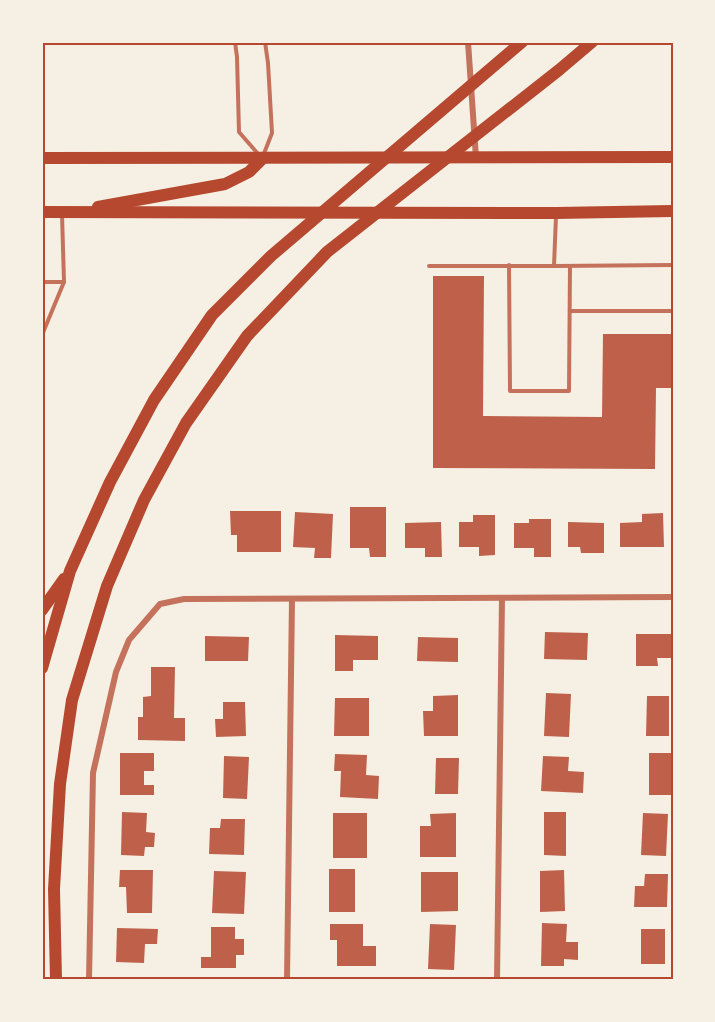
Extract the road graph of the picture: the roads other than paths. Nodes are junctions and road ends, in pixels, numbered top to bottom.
1 (235, 42) edge
2 (265, 42) edge
3 (468, 42) edge
4 (522, 42) edge
5 (592, 42) edge
6 (42, 158) edge
7 (476, 158) junction
8 (673, 158) edge
9 (262, 159) junction
10 (673, 211) edge
11 (42, 212) edge
12 (65, 213) junction
13 (556, 213) junction
14 (509, 265) junction
15 (673, 265) edge
16 (429, 266) dead end
17 (554, 266) junction
18 (570, 266) junction
19 (42, 282) edge
20 (64, 282) junction
21 (570, 311) junction
22 (673, 311) edge
23 (42, 335) edge
24 (70, 570) junction
25 (673, 597) edge
26 (502, 598) junction
27 (292, 599) junction
28 (42, 610) edge
29 (42, 668) edge
30 (56, 980) edge
31 (89, 980) edge
32 (287, 980) edge
33 (497, 980) edge

1 - 9 lane
2 - 9 lane
3 - 7 street
4 - 24 main road
5 - 30 main road
6 - 9 main road
7 - 8 main road
7 - 9 main road
9 - 12 main road
10 - 13 main road
11 - 12 main road
12 - 13 main road
12 - 20 lane
13 - 17 lane
14 - 16 lane
14 - 17 lane
14 - 21 lane
15 - 18 lane
17 - 18 lane
18 - 21 lane
19 - 20 lane
20 - 23 lane
21 - 22 lane
24 - 28 main road
24 - 29 main road
25 - 26 street
26 - 27 street
26 - 33 street
27 - 31 street
27 - 32 street

